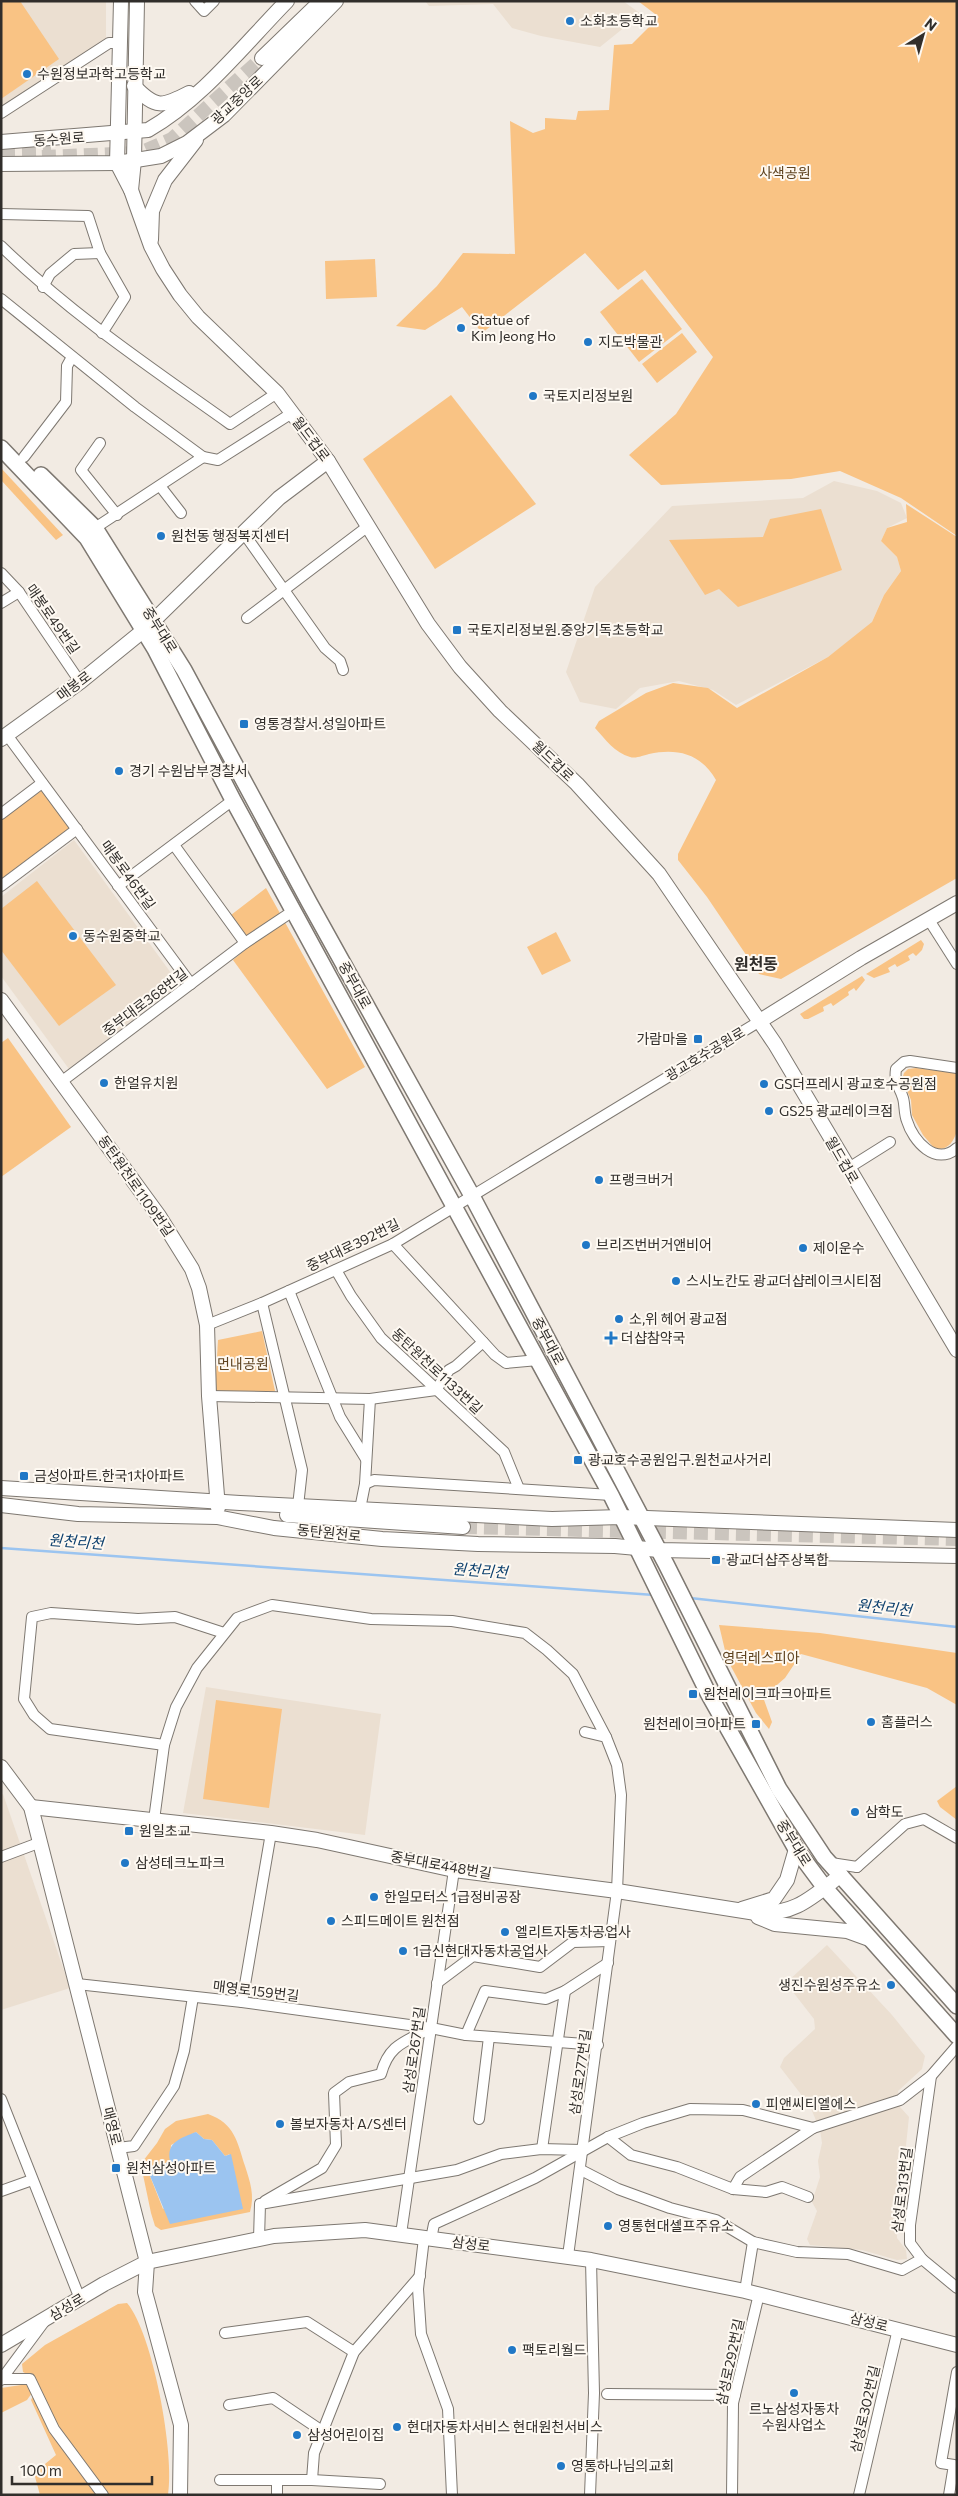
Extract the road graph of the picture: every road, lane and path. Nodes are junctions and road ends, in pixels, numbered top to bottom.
1 (121, 1) edge
2 (137, 1) edge
3 (195, 1) edge
4 (214, 1) edge
5 (286, 1) edge
6 (308, 1) edge
7 (321, 1) edge
8 (336, 1) edge
9 (119, 43) junction
10 (205, 85) junction
11 (134, 86) junction
12 (1, 113) edge
13 (203, 130) junction
14 (134, 132) junction
15 (117, 135) junction
16 (1, 142) edge
17 (134, 160) junction
18 (117, 163) junction
19 (1, 164) edge
20 (131, 190) junction
21 (1, 214) edge
22 (1, 246) edge
23 (151, 246) junction
24 (100, 253) junction
25 (43, 287) junction
26 (1, 299) edge
27 (102, 333) junction
28 (72, 357) junction
29 (277, 393) junction
30 (292, 414) junction
31 (1, 435) edge
32 (100, 443) dead end
33 (1, 448) edge
34 (203, 457) junction
35 (24, 458) junction
36 (328, 461) junction
37 (160, 486) junction
38 (181, 513) dead end
39 (117, 515) junction
40 (367, 527) junction
41 (95, 528) junction
42 (243, 532) junction
43 (1, 573) edge
44 (282, 590) junction
45 (19, 592) junction
46 (1, 603) edge
47 (246, 618) dead end
48 (150, 625) junction
49 (184, 670) junction
50 (343, 670) dead end
51 (169, 677) junction
52 (80, 682) junction
53 (4, 737) edge
54 (42, 783) junction
55 (233, 800) junction
56 (1, 814) edge
57 (77, 829) junction
58 (174, 845) junction
59 (1, 886) edge
60 (118, 886) junction
61 (957, 903) edge
62 (293, 911) junction
63 (929, 920) junction
64 (245, 943) junction
65 (957, 964) edge
66 (191, 984) junction
67 (1, 1000) edge
68 (760, 1021) junction
69 (957, 1068) edge
70 (61, 1082) junction
71 (890, 1142) dead end
72 (957, 1148) edge
73 (847, 1169) junction
74 (471, 1194) junction
75 (454, 1205) junction
76 (393, 1244) junction
77 (336, 1270) junction
78 (289, 1291) junction
79 (262, 1303) junction
80 (207, 1325) junction
81 (483, 1342) junction
82 (957, 1350) edge
83 (538, 1360) junction
84 (436, 1390) junction
85 (208, 1396) junction
86 (285, 1397) junction
87 (332, 1398) junction
88 (370, 1399) junction
89 (366, 1459) junction
90 (364, 1484) junction
91 (1, 1488) edge
92 (519, 1489) junction
93 (611, 1495) junction
94 (218, 1501) junction
95 (1, 1505) edge
96 (298, 1506) junction
97 (360, 1509) junction
98 (621, 1517) junction
99 (217, 1518) junction
100 (641, 1518) junction
101 (957, 1530) edge
102 (659, 1550) junction
103 (639, 1554) junction
104 (957, 1556) edge
105 (224, 1633) junction
106 (585, 1732) dead end
107 (606, 1737) junction
108 (164, 1745) junction
109 (1, 1767) edge
110 (31, 1807) junction
111 (154, 1820) junction
112 (271, 1833) junction
113 (957, 1838) edge
114 (41, 1842) junction
115 (796, 1849) junction
116 (1, 1857) edge
117 (830, 1863) junction
118 (857, 1867) junction
119 (454, 1870) junction
120 (841, 1876) junction
121 (825, 1888) junction
122 (617, 1891) junction
123 (855, 1891) junction
124 (741, 1909) junction
125 (854, 1921) junction
126 (869, 1939) junction
127 (610, 1941) junction
128 (912, 1955) junction
129 (608, 1964) junction
130 (437, 1983) junction
131 (78, 1984) junction
132 (565, 1991) junction
133 (193, 1997) junction
134 (242, 2002) junction
135 (957, 2006) edge
136 (431, 2028) junction
137 (466, 2035) junction
138 (489, 2036) junction
139 (957, 2036) edge
140 (558, 2043) junction
141 (598, 2045) junction
142 (957, 2046) edge
143 (931, 2076) junction
144 (1, 2099) edge
145 (479, 2119) dead end
146 (814, 2128) junction
147 (608, 2137) junction
148 (118, 2148) junction
149 (542, 2149) junction
150 (583, 2150) junction
151 (581, 2170) junction
152 (408, 2179) junction
153 (32, 2180) junction
154 (733, 2189) junction
155 (1, 2191) edge
156 (808, 2198) dead end
157 (260, 2204) junction
158 (401, 2234) junction
159 (427, 2238) junction
160 (259, 2239) junction
161 (753, 2242) junction
162 (568, 2256) junction
163 (922, 2259) junction
164 (591, 2260) junction
165 (147, 2262) junction
166 (420, 2276) junction
167 (957, 2288) edge
168 (752, 2293) junction
169 (80, 2299) junction
170 (46, 2319) junction
171 (898, 2329) junction
172 (225, 2333) dead end
173 (1, 2345) edge
174 (957, 2345) edge
175 (354, 2352) junction
176 (957, 2372) edge
177 (2, 2380) edge
178 (607, 2394) dead end
179 (735, 2395) junction
180 (229, 2405) dead end
181 (322, 2431) junction
182 (220, 2480) dead end
183 (277, 2480) junction
184 (312, 2480) junction
185 (380, 2484) dead end
186 (103, 2495) edge
187 (180, 2495) edge
188 (277, 2495) edge
189 (452, 2495) edge
190 (590, 2495) edge
191 (732, 2495) edge
192 (859, 2495) edge
193 (950, 2495) edge

1 - 9 street, 월드컵로
2 - 11 street, 월드컵로
3 - 4 street
5 - 10 street
6 - 7 street
8 - 13 street, 광교중앙로
9 - 12 street
9 - 15 street, 월드컵로
10 - 11 street
10 - 14 street
11 - 14 street, 월드컵로
13 - 17 street, 광교중앙로
13 - 23 street
14 - 15 street
14 - 17 street, 월드컵로
15 - 16 street, 동수원로
15 - 18 street, 월드컵로
17 - 18 street, 광교중앙로
17 - 20 street, 월드컵로
18 - 19 street, 동수원로
18 - 20 street, 월드컵로
20 - 23 street, 월드컵로
21 - 24 street
22 - 25 street
23 - 29 street, 월드컵로
24 - 25 street
24 - 27 street
25 - 27 street
26 - 28 street
27 - 29 street
28 - 34 street
28 - 35 street
29 - 30 street, 월드컵로
30 - 34 street
30 - 36 street, 월드컵로
31 - 35 main road, 중부대로
32 - 39 street
33 - 48 main road, 중부대로
34 - 37 street
35 - 41 main road, 중부대로
36 - 40 street, 월드컵로
36 - 42 street, 매봉로
37 - 38 street
37 - 39 street
39 - 41 street
40 - 44 street
40 - 68 street, 월드컵로
41 - 48 main road, 중부대로
42 - 44 street
42 - 48 street, 매봉로
43 - 45 street, 매봉로49번길
44 - 47 street
44 - 50 street
45 - 46 street
45 - 52 street, 매봉로49번길
48 - 49 main road, 중부대로
48 - 51 main road, 중부대로
48 - 52 street, 매봉로
49 - 51 main road
49 - 74 main road, 중부대로
51 - 55 main road, 중부대로
52 - 53 street, 매봉로
53 - 54 street, 매봉로46번길
54 - 56 street
54 - 57 street, 매봉로46번길
55 - 58 street
55 - 62 main road, 중부대로
57 - 59 street
57 - 60 street, 매봉로46번길
58 - 60 street
58 - 64 street
60 - 66 street, 매봉로46번길
61 - 63 street, 광교호수공원로
62 - 64 street, 중부대로368번길
62 - 75 main road, 중부대로
63 - 65 street
63 - 68 street, 광교호수공원로
64 - 66 street, 중부대로368번길
66 - 70 street, 중부대로368번길
67 - 70 street, 동탄원천로1109번길
68 - 73 street, 월드컵로
68 - 74 street, 광교호수공원로
69 - 72 street
70 - 80 street, 동탄원천로1109번길
71 - 73 street
73 - 82 street, 월드컵로
74 - 75 street, 광교호수공원로
74 - 100 main road, 중부대로
75 - 76 street, 중부대로392번길
75 - 83 main road, 중부대로
76 - 77 street, 중부대로392번길
76 - 81 street, 중부대로
77 - 78 street, 중부대로392번길
77 - 84 street, 동탄원천로1133번길
78 - 79 street, 중부대로392번길
78 - 87 street
79 - 80 street, 중부대로392번길
79 - 86 street
80 - 85 street, 동탄원천로1109번길
81 - 83 street, 중부대로
81 - 84 street
83 - 93 main road, 중부대로
84 - 88 street
84 - 92 street, 동탄원천로1133번길
85 - 86 street
85 - 94 street, 동탄원천로1109번길
86 - 87 street
86 - 96 street
87 - 88 street
87 - 89 street
88 - 89 street
89 - 90 street
90 - 92 street
90 - 97 street
91 - 94 street, 동탄원천로
92 - 93 street
93 - 98 main road, 중부대로
94 - 96 street, 동탄원천로
94 - 99 street, 동탄원천로1109번길
94 - 99 street
95 - 99 street, 동탄원천로
96 - 97 street, 동탄원천로
97 - 98 street, 동탄원천로
98 - 100 street, 동탄원천로
98 - 103 main road, 중부대로
99 - 103 street, 동탄원천로
100 - 101 street, 동탄원천로
100 - 102 main road, 중부대로
102 - 103 street, 동탄원천로
102 - 104 street, 동탄원천로
102 - 117 main road, 중부대로
103 - 115 main road, 중부대로
105 - 107 street, 삼성로277번길
105 - 108 street, 삼성로277번길
105 - 108 street
106 - 107 street
107 - 122 street, 삼성로277번길
108 - 111 street, 삼성로277번길
109 - 110 street, 매영로
110 - 111 street, 중부대로448번길
110 - 114 street, 매영로
111 - 112 street, 중부대로448번길
112 - 119 street, 중부대로448번길
112 - 134 street
113 - 118 street
114 - 116 street
114 - 131 street, 매영로
115 - 121 main road, 중부대로
115 - 124 street
117 - 118 street
117 - 120 main road, 중부대로
118 - 123 street
119 - 122 street, 중부대로448번길
119 - 130 street, 삼성로267번길
120 - 121 street, 중부대로448번길
120 - 123 main road, 중부대로
121 - 124 street, 중부대로448번길
121 - 125 main road, 중부대로
122 - 124 street, 중부대로448번길
122 - 127 street, 삼성로277번길
123 - 128 main road, 중부대로
124 - 126 street
125 - 126 main road, 중부대로
125 - 128 main road
126 - 139 main road, 중부대로
127 - 129 street, 삼성로277번길
127 - 130 street
128 - 135 main road, 중부대로
129 - 132 street
129 - 141 street, 삼성로277번길
130 - 136 street, 삼성로267번길
131 - 133 street, 매영로159번길
131 - 148 street, 매영로
132 - 137 street
132 - 140 street
133 - 134 street, 매영로159번길
133 - 148 street
134 - 136 street, 매영로159번길
136 - 137 street, 매영로159번길
136 - 152 street, 삼성로267번길
136 - 157 street
137 - 138 street, 매영로159번길
138 - 140 street, 매영로159번길
138 - 145 street
140 - 141 street, 매영로159번길
140 - 149 street
141 - 150 street, 삼성로277번길
142 - 143 street
143 - 146 street
143 - 163 street, 삼성로313번길
144 - 153 street
146 - 147 street
146 - 154 street
147 - 150 street
147 - 154 street
148 - 165 street, 매영로
149 - 150 street
149 - 152 street
150 - 151 street, 삼성로277번길
150 - 159 street
151 - 161 street
151 - 162 street, 삼성로277번길
152 - 157 street
152 - 158 street, 삼성로267번길
153 - 155 street
153 - 169 street
154 - 156 street
157 - 160 street
158 - 159 street, 삼성로
158 - 160 street, 삼성로
159 - 162 street, 삼성로
159 - 166 street
160 - 165 street, 삼성로
161 - 163 street
161 - 168 street, 삼성로292번길
162 - 164 street, 삼성로
163 - 167 street, 삼성로313번길
164 - 168 street, 삼성로
164 - 190 street
165 - 169 street, 삼성로
165 - 187 street, 매영로
166 - 175 street
166 - 189 street
168 - 171 street, 삼성로
168 - 179 street, 삼성로292번길
169 - 170 street, 삼성로
170 - 173 street, 삼성로
170 - 177 street
171 - 174 street, 삼성로
171 - 192 street, 삼성로302번길
172 - 175 street
175 - 181 street
176 - 193 street
177 - 186 street
178 - 179 street
179 - 191 street, 삼성로292번길
180 - 181 street
181 - 184 street
182 - 183 street
183 - 184 street
183 - 188 street
184 - 185 street

